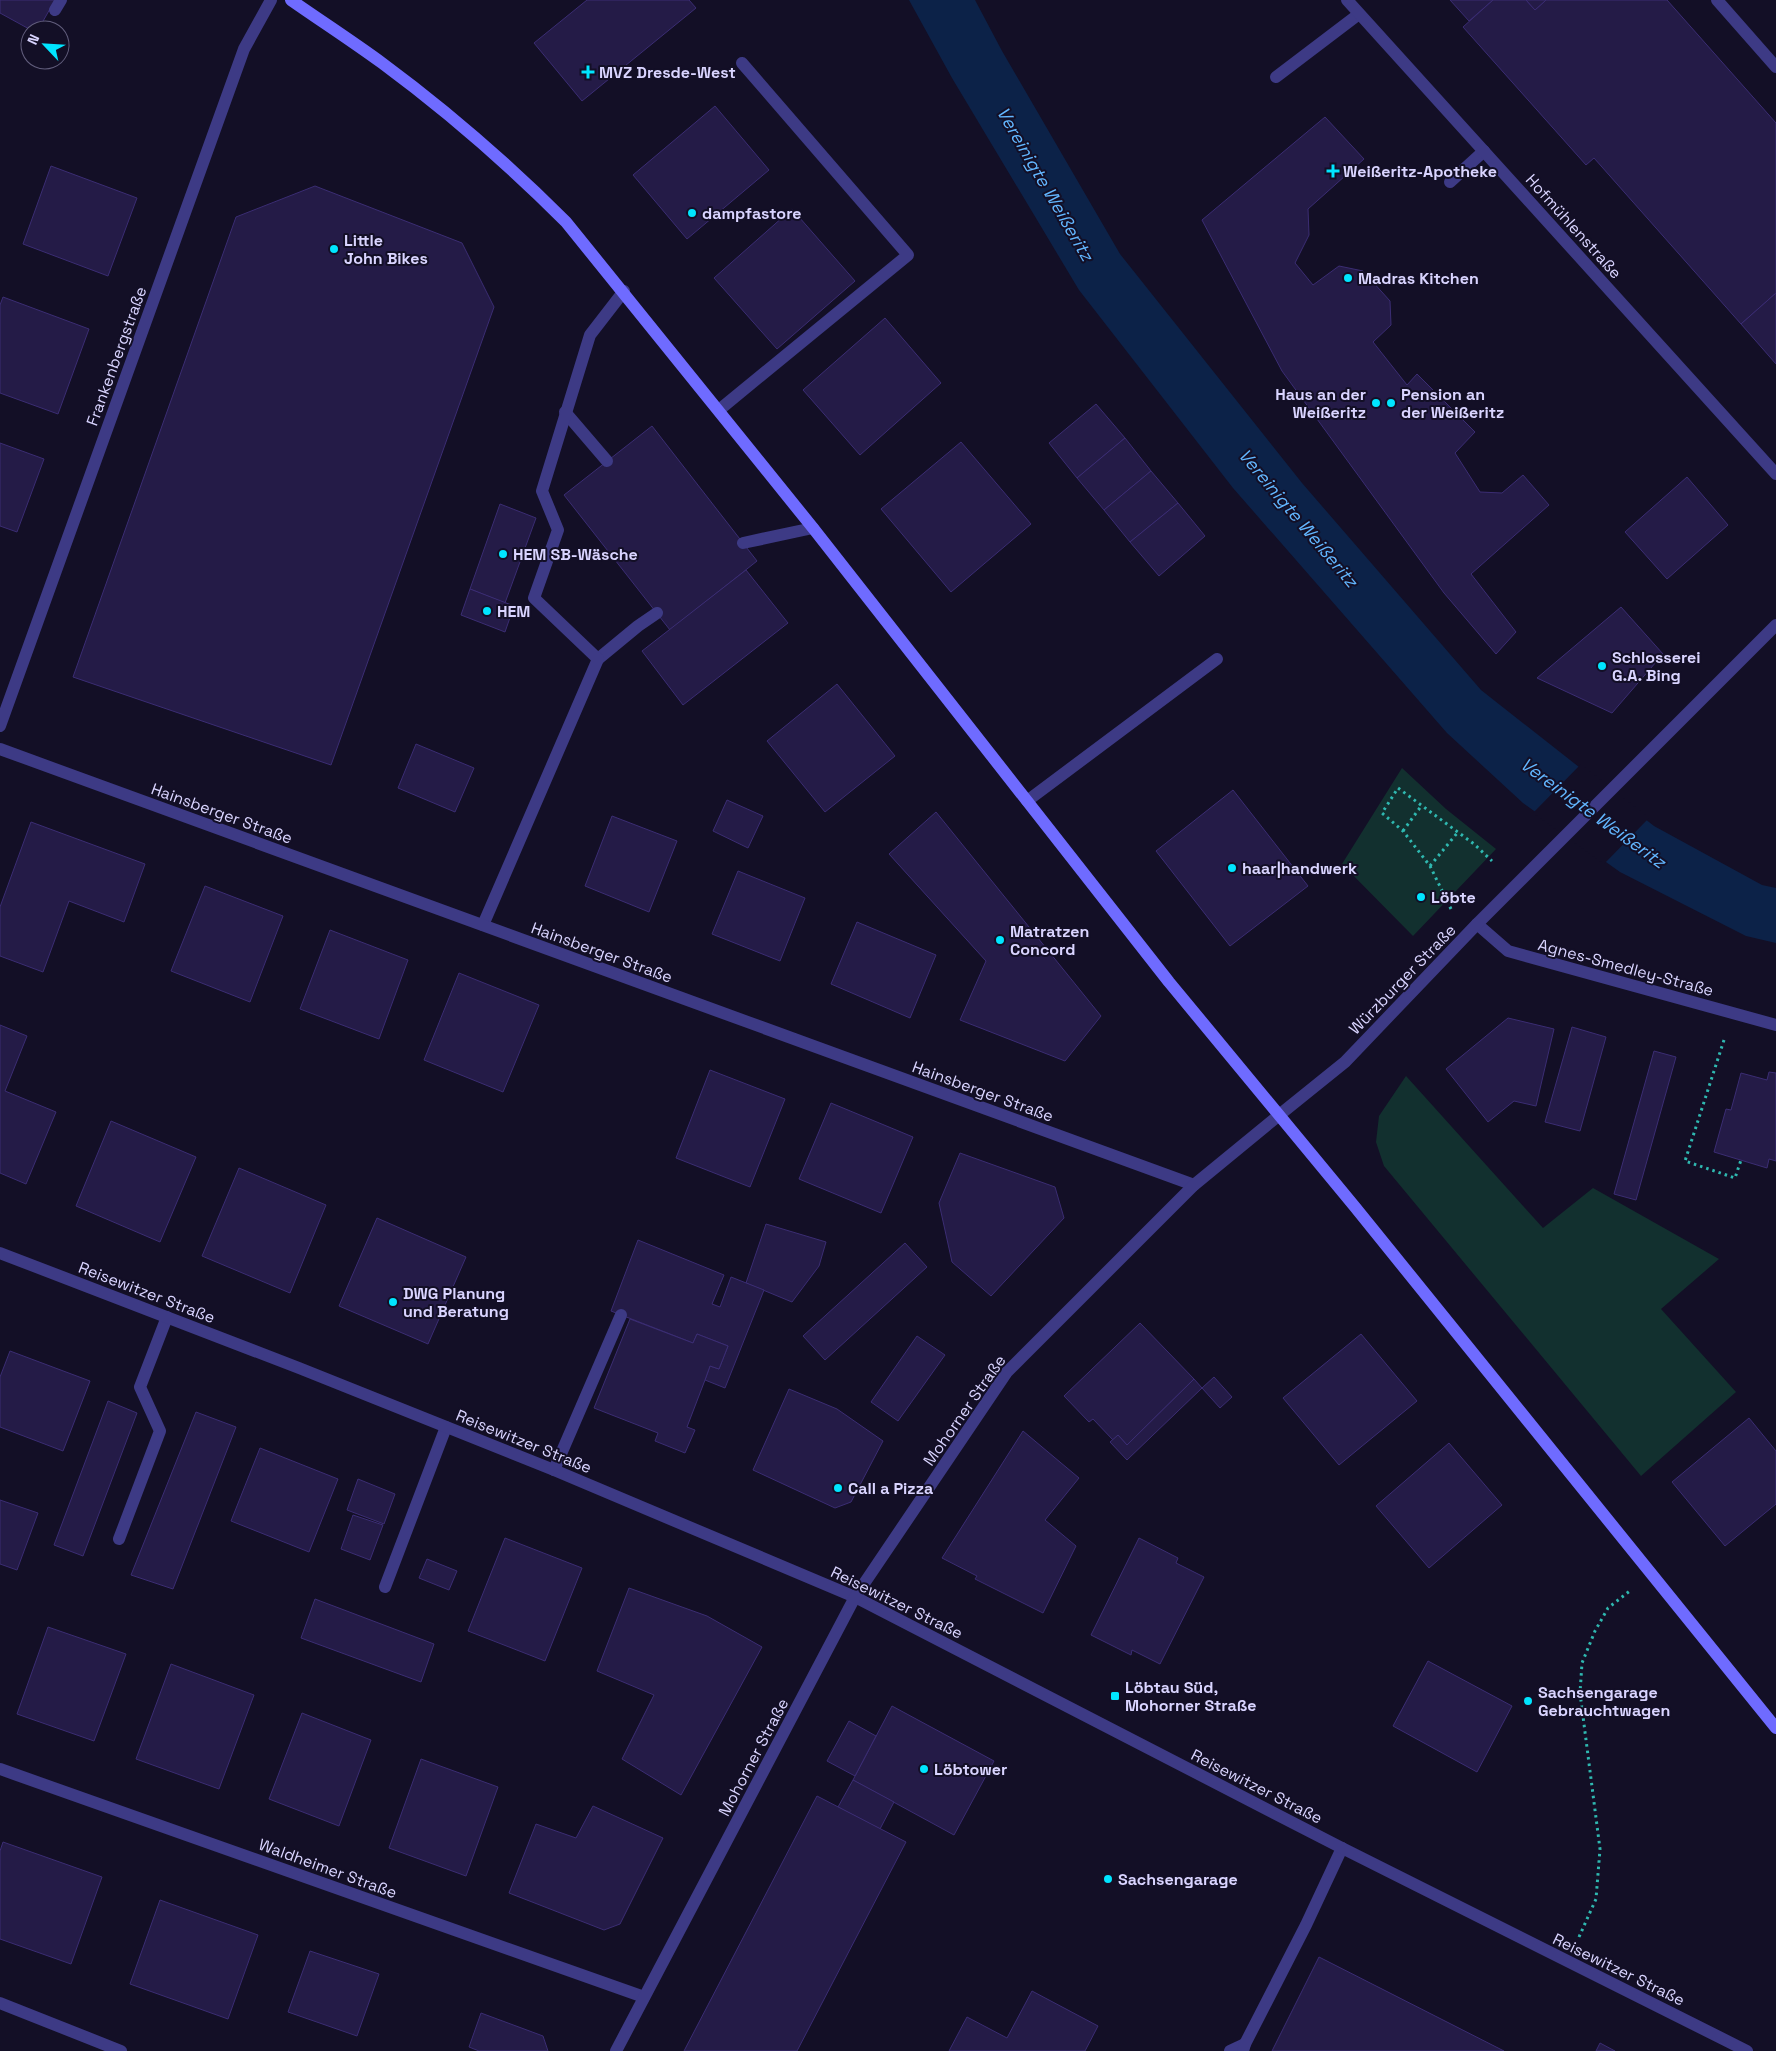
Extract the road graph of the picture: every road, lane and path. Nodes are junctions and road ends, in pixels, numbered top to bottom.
1 (271, 0) edge
2 (291, 0) edge
3 (1347, 0) edge
4 (1717, 0) edge
5 (1360, 14) junction
6 (742, 63) dead end
7 (1776, 67) edge
8 (1276, 77) dead end
9 (1484, 151) junction
10 (1450, 182) dead end
11 (624, 291) junction
12 (719, 410) junction
13 (565, 412) junction
14 (606, 461) dead end
15 (1776, 474) edge
16 (813, 528) junction
17 (743, 543) dead end
18 (657, 613) dead end
19 (1776, 625) edge
20 (598, 659) junction
21 (1217, 659) dead end
22 (0, 726) edge
23 (0, 749) edge
24 (1027, 801) junction
25 (1422, 805) junction
26 (1403, 831) junction
27 (1458, 832) junction
28 (1492, 861) dead end
29 (1430, 866) junction
30 (1452, 909) dead end
31 (1477, 924) junction
32 (483, 925) junction
33 (1733, 1013) junction
34 (1776, 1025) edge
35 (1278, 1116) junction
36 (1741, 1160) dead end
37 (1194, 1185) junction
38 (0, 1253) edge
39 (621, 1315) dead end
40 (167, 1317) junction
41 (446, 1427) junction
42 (554, 1470) junction
43 (119, 1539) dead end
44 (385, 1587) dead end
45 (855, 1597) junction
46 (1608, 1608) dead end
47 (1776, 1728) edge
48 (0, 1769) edge
49 (1342, 1848) junction
50 (1588, 1919) dead end
51 (644, 1997) junction
52 (0, 2003) edge
53 (1244, 2047) edge
54 (121, 2051) edge
55 (616, 2051) edge
56 (1230, 2051) edge
57 (1747, 2051) edge

1 - 22 street, Frankenbergstraße
2 - 11 main road
3 - 5 street, Hofmühlenstraße
4 - 7 street
5 - 8 street
5 - 9 street, Hofmühlenstraße
6 - 12 street
9 - 10 street
9 - 15 street, Hofmühlenstraße
11 - 12 main road
11 - 13 street
12 - 16 main road
13 - 14 street
13 - 20 street
16 - 17 street
16 - 24 main road
18 - 20 street
19 - 31 street, Würzburger Straße
20 - 32 street
21 - 24 street
23 - 32 street, Hainsberger Straße
24 - 35 main road
25 - 26 path
25 - 26 path
25 - 27 path
26 - 29 path
27 - 28 path
27 - 29 path
29 - 30 path
31 - 33 street, Agnes-Smedley-Straße
31 - 35 street, Würzburger Straße
32 - 37 street, Hainsberger Straße
33 - 34 street, Agnes-Smedley-Straße
33 - 36 path
35 - 37 street, Mohorner Straße
35 - 47 main road
37 - 45 street, Mohorner Straße
38 - 40 street, Reisewitzer Straße
39 - 42 street
40 - 41 street, Reisewitzer Straße
40 - 43 street
41 - 42 street, Reisewitzer Straße
41 - 44 street
42 - 45 street, Reisewitzer Straße
45 - 49 street, Reisewitzer Straße
45 - 51 street, Mohorner Straße
46 - 50 path
48 - 51 street, Waldheimer Straße
49 - 53 street
49 - 57 street, Reisewitzer Straße
51 - 55 street, Mohorner Straße
52 - 54 street
53 - 56 street

